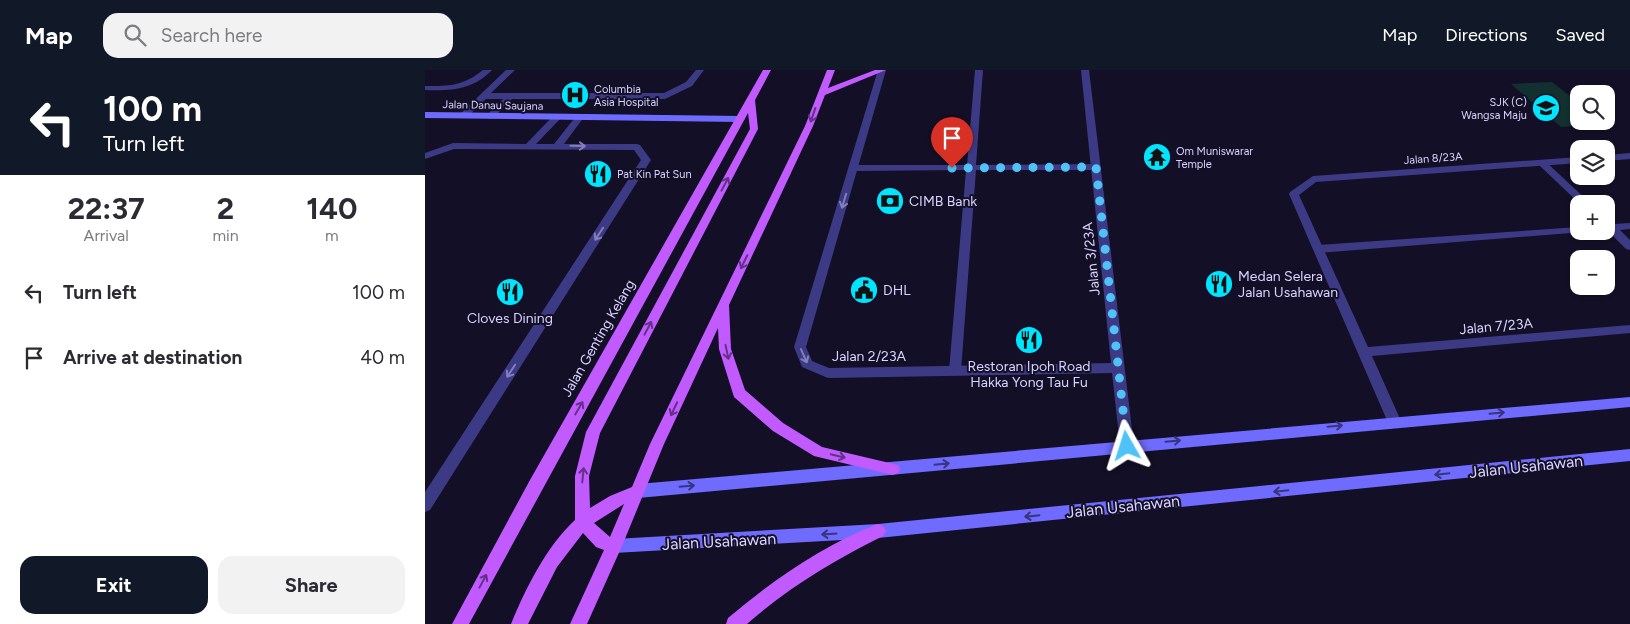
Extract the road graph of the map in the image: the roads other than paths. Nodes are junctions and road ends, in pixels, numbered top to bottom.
1 (488, 70) edge
2 (511, 70) edge
3 (700, 70) edge
4 (767, 70) edge
5 (831, 70) edge
6 (882, 70) edge
7 (979, 70) edge
8 (1085, 70) edge
9 (425, 88) edge
10 (820, 94) junction
11 (485, 96) junction
12 (510, 96) junction
13 (751, 101) junction
14 (425, 115) edge
15 (463, 116) junction
16 (490, 116) junction
17 (557, 117) junction
18 (580, 117) junction
19 (741, 119) junction
20 (529, 146) junction
21 (557, 146) junction
22 (425, 156) edge
23 (1630, 156) edge
24 (1615, 157) edge
25 (1570, 161) edge
26 (1542, 163) junction
27 (1096, 167) junction
28 (854, 168) junction
29 (971, 168) junction
30 (1576, 195) edge
31 (1615, 226) edge
32 (1630, 226) edge
33 (1570, 231) edge
34 (1615, 232) edge
35 (1630, 246) edge
36 (1318, 249) junction
37 (724, 303) junction
38 (1630, 329) edge
39 (1364, 352) junction
40 (1119, 368) junction
41 (955, 371) junction
42 (1630, 402) edge
43 (1394, 421) junction
44 (1127, 446) junction
45 (1630, 455) edge
46 (893, 469) junction
47 (638, 490) junction
48 (425, 505) edge
49 (583, 523) junction
50 (878, 531) junction
51 (614, 546) junction
52 (460, 624) edge
53 (519, 624) edge
54 (578, 624) edge
55 (734, 624) edge

1 - 9 street
2 - 11 street
3 - 12 street
4 - 13 main road, Jalan Genting Kelang
5 - 10 main road
6 - 10 main road
6 - 28 street, Jalan 2/23A
7 - 29 street
8 - 27 street, Jalan 3/23A
10 -> 37 main road
11 - 12 street
11 - 15 street
12 - 16 street
13 - 19 main road, Jalan Genting Kelang
49 -> 13 main road
14 - 15 street, Jalan Danau Saujana
15 - 16 street, Jalan Danau Saujana
16 - 17 street, Jalan Danau Saujana
17 - 18 street, Jalan Danau Saujana
17 - 20 street
18 - 19 street, Jalan Danau Saujana
18 - 21 street
52 -> 19 main road, Jalan Genting Kelang
20 - 21 street
20 - 22 street
21 -> 48 street
23 - 24 street
25 - 26 street, Jalan 8/23A
26 - 30 street
26 - 36 street, Jalan 8/23A
27 - 29 street
27 - 40 street, Jalan 3/23A
28 - 29 street
28 -> 41 street, Jalan 2/23A
29 - 41 street
31 - 32 street
33 - 36 street
34 - 35 street
36 - 39 street
37 -> 46 main road
37 -> 47 main road
38 - 39 street, Jalan 7/23A
39 - 43 street
40 - 41 street, Jalan 2/23A
40 - 44 street, Jalan 3/23A
43 -> 42 street
44 -> 43 street
46 -> 44 street
45 -> 50 street, Jalan Usahawan
47 -> 46 street
47 - 49 main road
47 - 51 main road
49 - 51 main road
49 - 53 main road
50 -> 51 street, Jalan Usahawan
50 - 55 main road
51 - 54 main road

